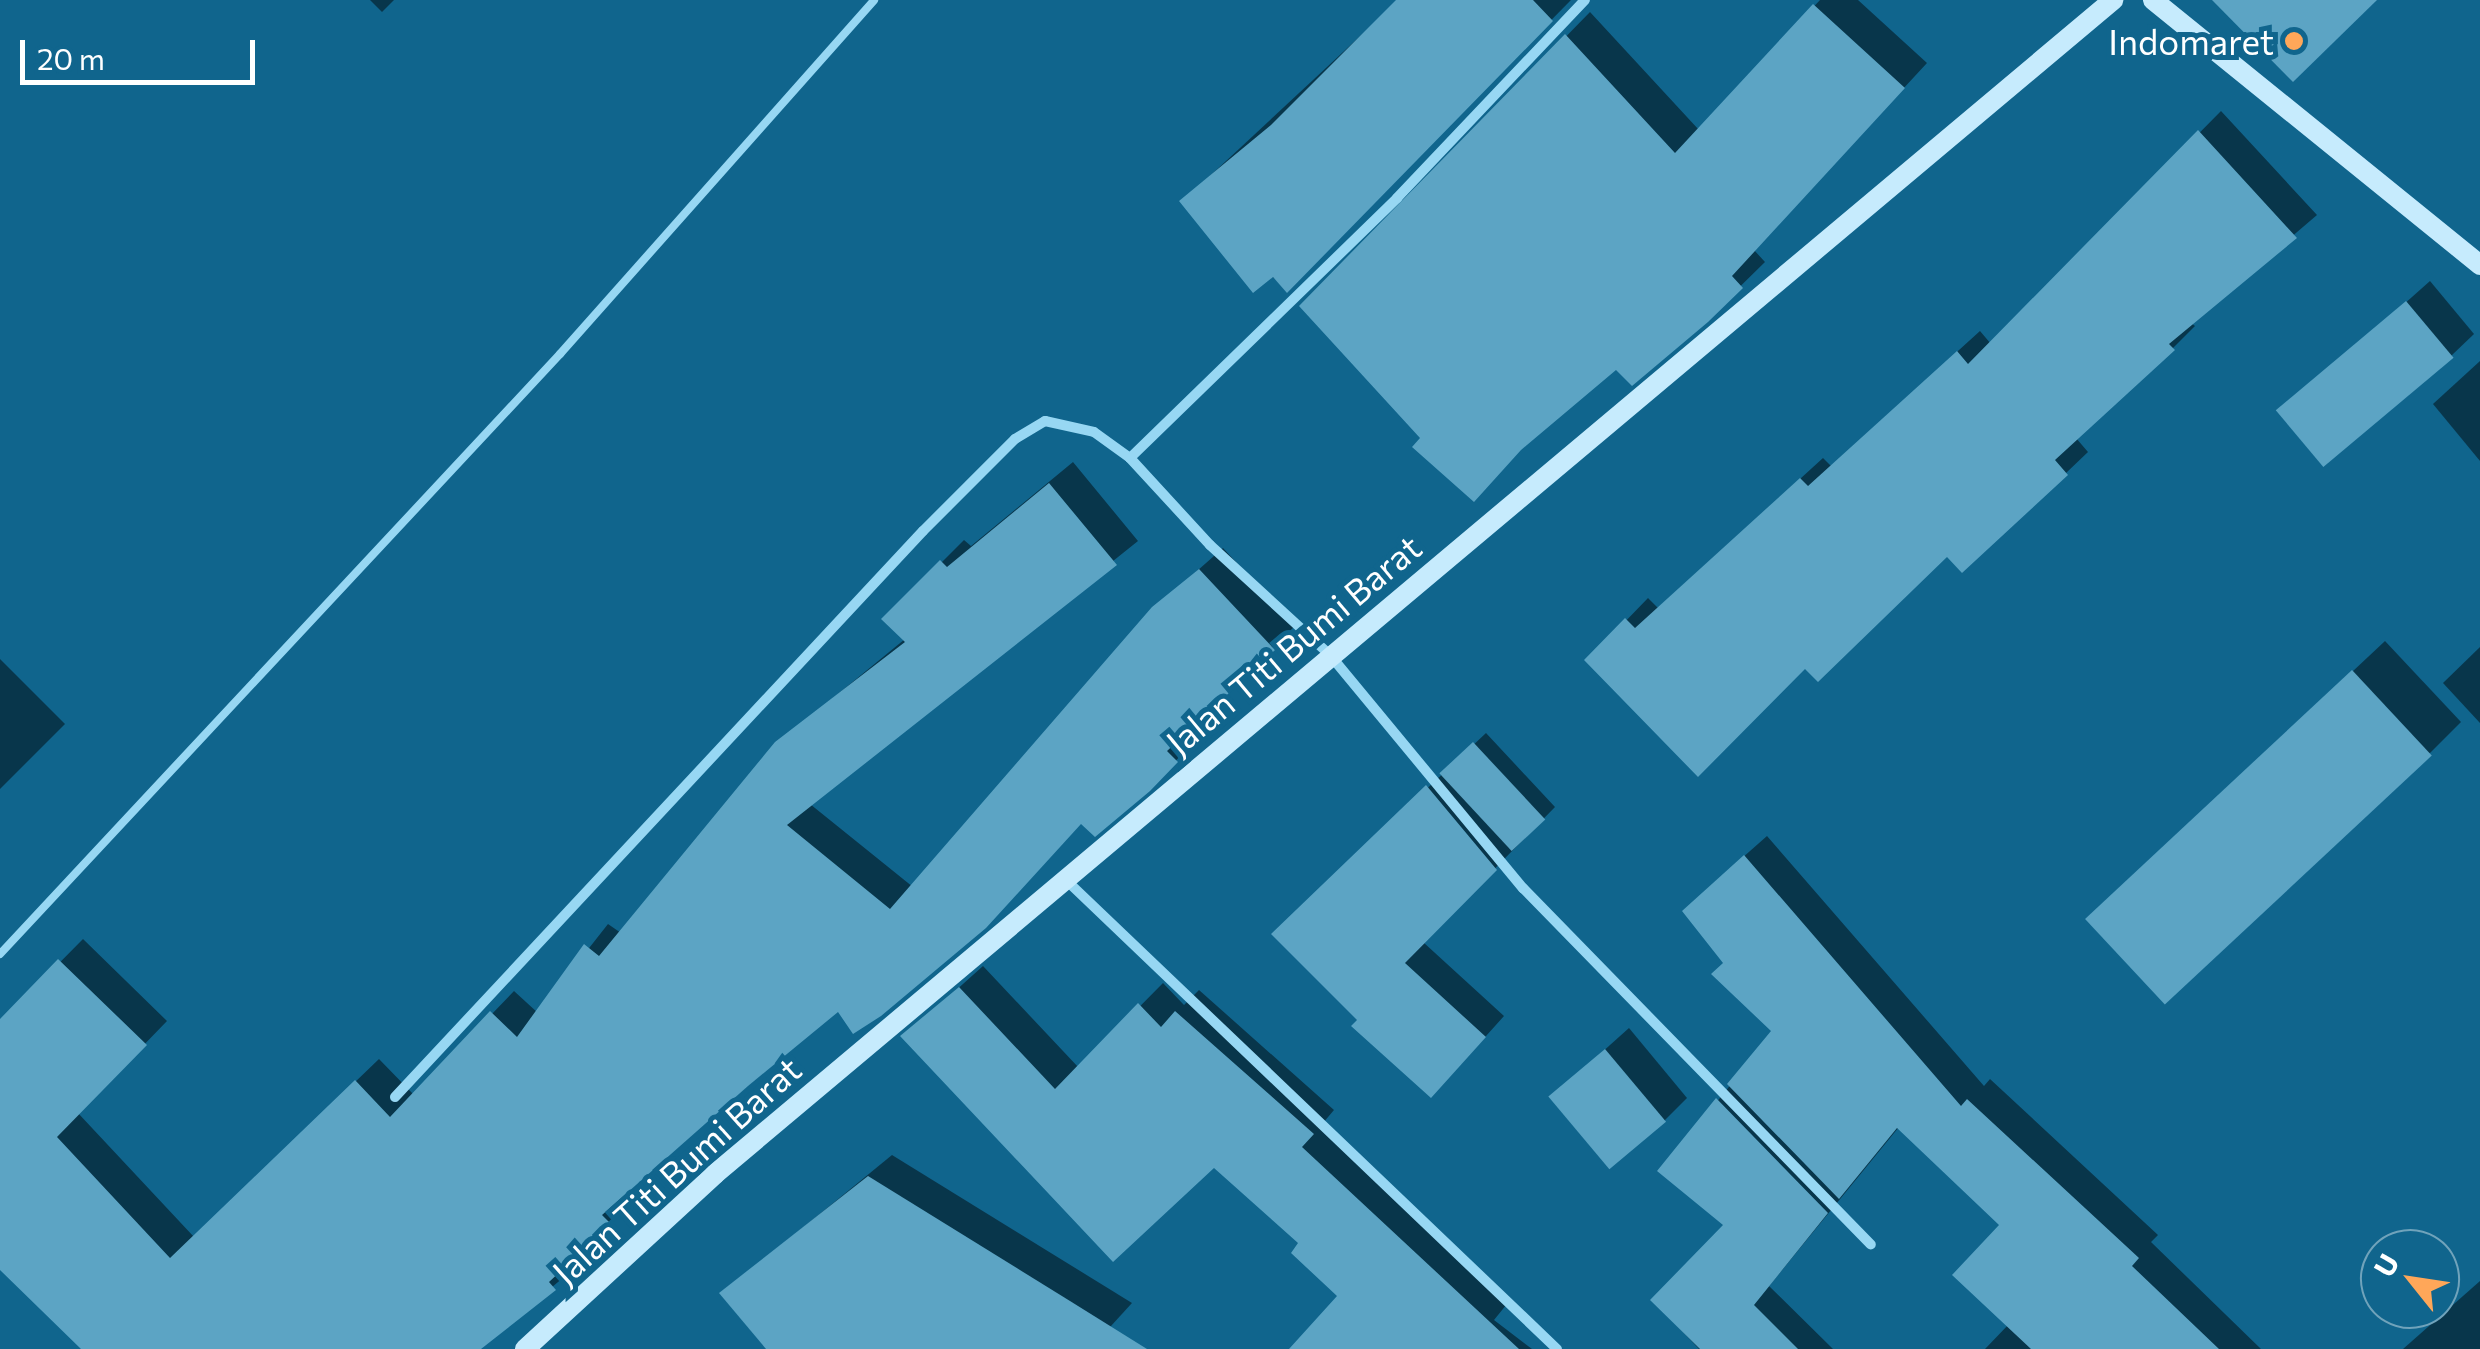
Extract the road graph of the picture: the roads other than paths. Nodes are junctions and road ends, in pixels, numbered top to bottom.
1 (874, 0) edge
2 (1585, 0) edge
3 (2114, 0) edge
4 (2153, 0) edge
5 (2480, 265) edge
6 (1130, 458) junction
7 (1330, 656) junction
8 (1064, 878) junction
9 (0, 954) edge
10 (395, 1097) dead end
11 (1871, 1244) dead end
12 (525, 1349) edge
13 (1557, 1349) edge

1 - 9 lane
2 - 6 street
3 - 7 street, Jalan Titi Bumi Barat
4 - 5 street
6 - 7 street
6 - 10 street
7 - 8 street, Jalan Titi Bumi Barat
7 - 11 street
8 - 12 street, Jalan Titi Bumi Barat
8 - 13 street

